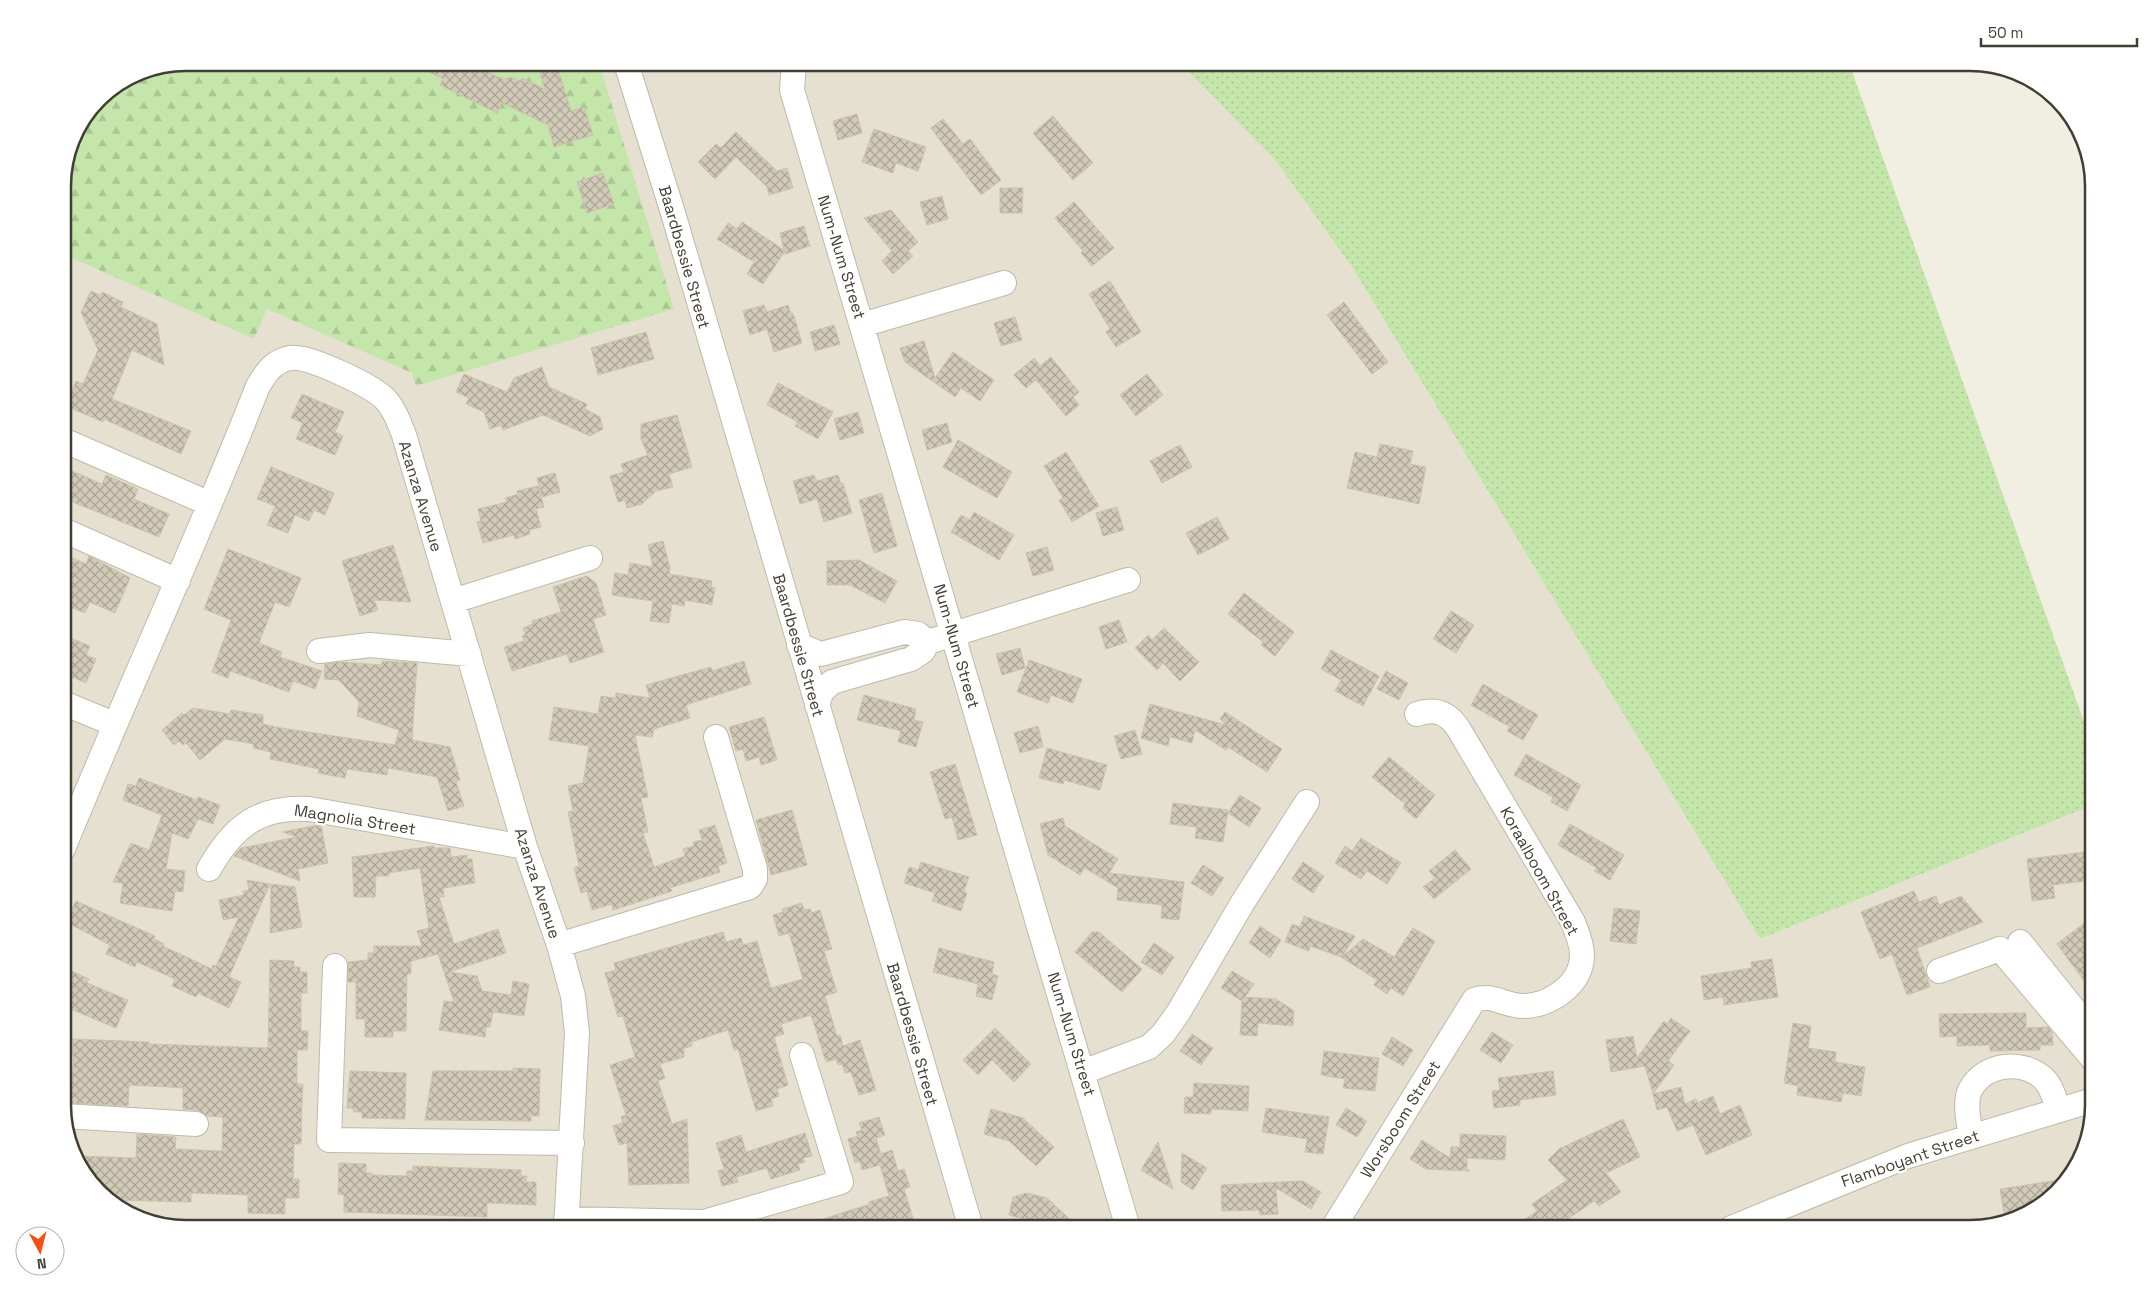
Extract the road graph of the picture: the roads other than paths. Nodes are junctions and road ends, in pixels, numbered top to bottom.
1 (629, 71) edge
2 (793, 71) edge
3 (1004, 283) dead end
4 (862, 325) junction
5 (71, 443) edge
6 (210, 504) junction
7 (71, 534) edge
8 (590, 558) dead end
9 (1128, 580) dead end
10 (178, 581) junction
11 (453, 601) junction
12 (954, 633) junction
13 (928, 642) junction
14 (799, 645) junction
15 (319, 651) dead end
16 (468, 654) junction
17 (817, 705) junction
18 (71, 706) edge
19 (1417, 714) dead end
20 (114, 724) junction
21 (716, 737) dead end
22 (1307, 802) dead end
23 (71, 829) edge
24 (526, 847) junction
25 (209, 869) dead end
26 (2020, 942) dead end
27 (559, 945) junction
28 (335, 966) dead end
29 (1939, 971) dead end
30 (1467, 1010) joint
31 (2085, 1022) edge
32 (2085, 1048) edge
33 (802, 1055) dead end
34 (1083, 1072) junction
35 (2085, 1102) edge
36 (2058, 1110) junction
37 (72, 1116) edge
38 (196, 1124) dead end
39 (1971, 1137) junction
40 (572, 1143) junction
41 (566, 1220) edge
42 (711, 1220) edge
43 (969, 1220) edge
44 (1126, 1220) edge
45 (1338, 1220) edge
46 (1750, 1220) edge

1 - 14 street, Baardbessie Street
2 - 4 street, Num-Num Street
3 - 4 street
4 - 12 street, Num-Num Street
5 - 6 street
6 - 10 street, Azanza Avenue
6 - 11 street, Azanza Avenue
7 - 10 street
8 - 11 street
9 - 12 street
10 - 20 street, Azanza Avenue
11 - 16 street, Azanza Avenue
12 - 13 street
12 - 34 street, Num-Num Street
13 - 14 street
13 - 17 street
14 - 17 street, Baardbessie Street
15 - 16 street
16 - 24 street, Azanza Avenue
17 - 43 street, Baardbessie Street
18 - 20 street
19 - 30 street, Koraalboom Street
20 - 23 street, Azanza Avenue
21 - 27 street
22 - 34 street
24 - 25 street, Magnolia Street
24 - 27 street, Azanza Avenue
26 - 31 street
27 - 40 street, Azanza Avenue
28 - 40 street
29 - 32 street
30 - 45 street, Worsboom Street
33 - 42 street
34 - 44 street, Num-Num Street
35 - 36 street, Flamboyant Street
36 - 39 street, Flamboyant Street
36 - 39 street
37 - 38 street
39 - 46 street, Flamboyant Street
40 - 41 street, Azanza Avenue

